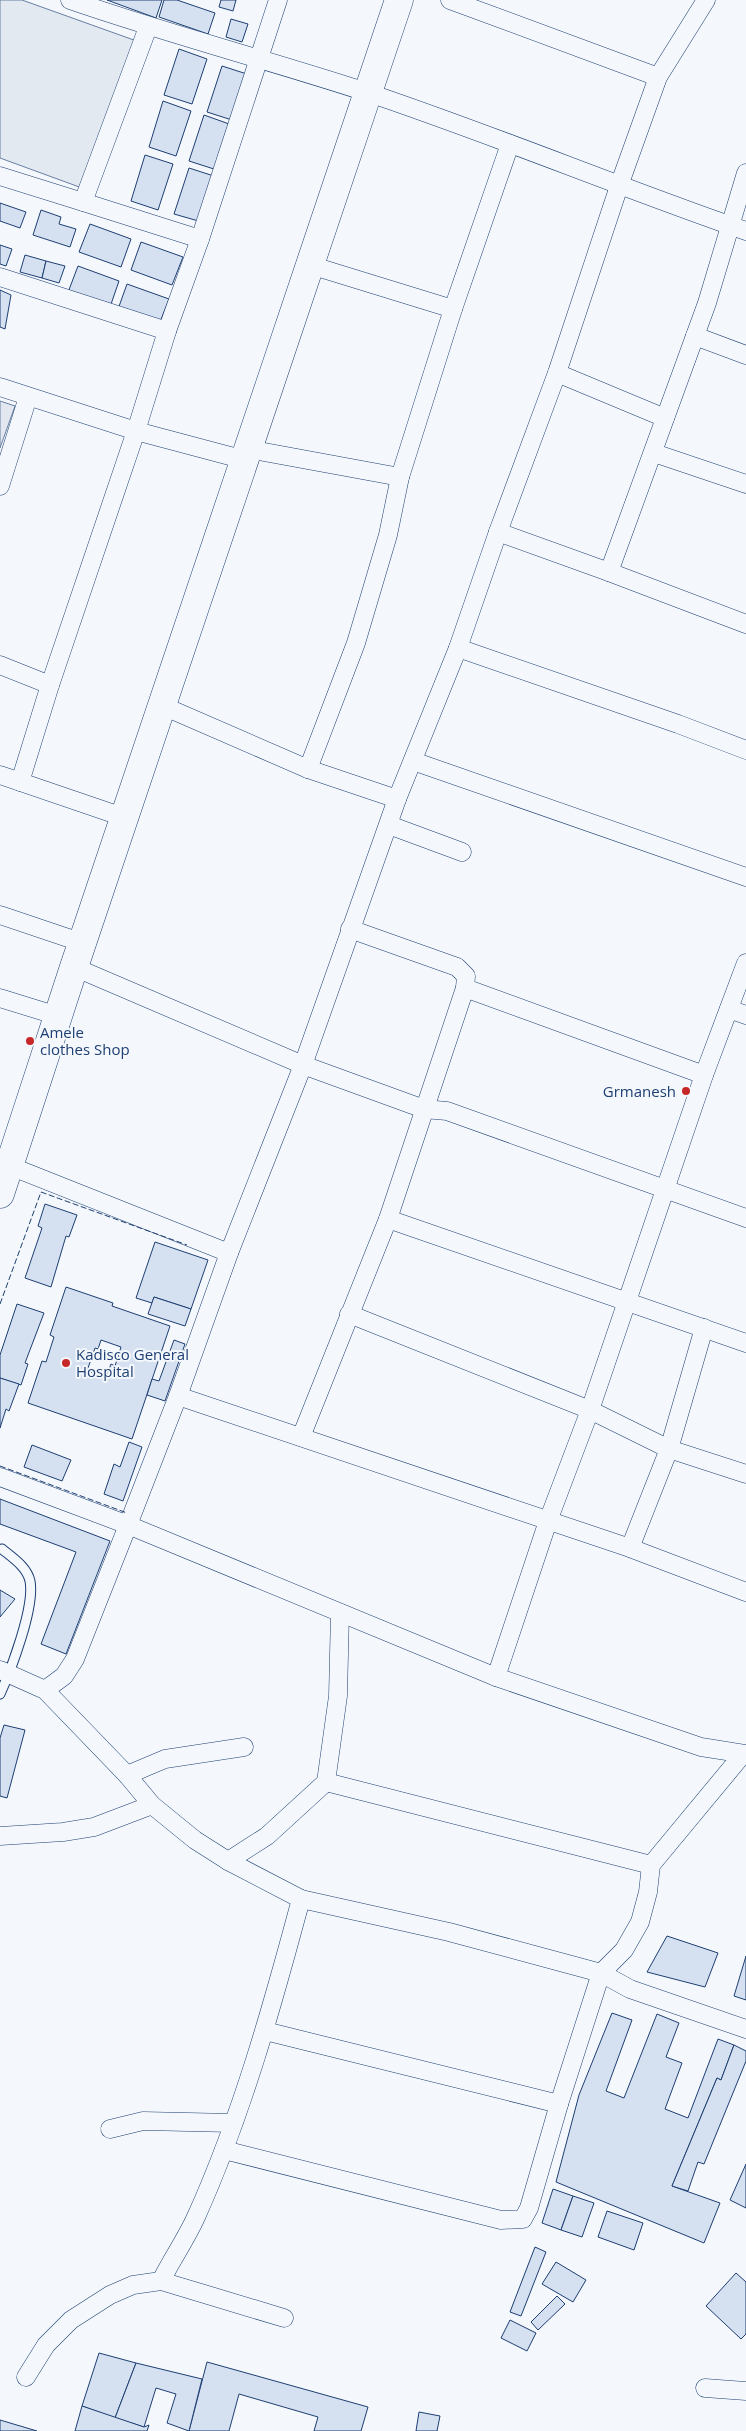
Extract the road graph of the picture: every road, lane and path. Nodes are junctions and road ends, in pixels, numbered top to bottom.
1 (70, 0) edge
2 (278, 0) edge
3 (399, 0) edge
4 (450, 0) edge
5 (706, 0) edge
6 (148, 27) junction
7 (260, 58) junction
8 (658, 77) junction
9 (368, 93) junction
10 (510, 144) junction
11 (746, 172) edge
12 (0, 176) edge
13 (620, 183) junction
14 (83, 202) junction
15 (738, 228) edge
16 (200, 239) junction
17 (310, 265) junction
18 (0, 277) edge
19 (453, 309) junction
20 (166, 331) junction
21 (695, 336) junction
22 (746, 356) edge
23 (557, 374) junction
24 (0, 387) edge
25 (28, 397) junction
26 (665, 418) junction
27 (136, 431) junction
28 (654, 453) junction
29 (246, 455) junction
30 (400, 477) junction
31 (746, 484) edge
32 (0, 486) edge
33 (498, 532) junction
34 (609, 572) junction
35 (746, 624) edge
36 (458, 648) junction
37 (0, 665) edge
38 (50, 685) junction
39 (163, 706) junction
40 (746, 750) edge
41 (413, 761) junction
42 (308, 769) junction
43 (0, 775) edge
44 (20, 782) junction
45 (397, 799) junction
46 (126, 818) junction
47 (389, 825) junction
48 (462, 852) dead end
49 (746, 877) edge
50 (0, 915) edge
51 (350, 929) junction
52 (78, 955) junction
53 (746, 963) edge
54 (465, 988) junction
55 (0, 998) edge
56 (729, 1009) junction
57 (746, 1015) edge
58 (58, 1016) junction
59 (303, 1065) junction
60 (704, 1075) junction
61 (424, 1109) junction
62 (5, 1163) edge
63 (664, 1190) junction
64 (0, 1194) edge
65 (746, 1218) edge
66 (388, 1219) junction
67 (229, 1253) junction
68 (625, 1302) junction
69 (349, 1314) junction
70 (704, 1328) junction
71 (746, 1343) edge
72 (178, 1396) junction
73 (590, 1410) junction
74 (301, 1437) junction
75 (669, 1449) junction
76 (746, 1474) edge
77 (0, 1477) edge
78 (548, 1521) junction
79 (128, 1525) junction
80 (630, 1548) junction
81 (2, 1550) dead end
82 (746, 1592) edge
83 (340, 1613) junction
84 (5, 1671) edge
85 (496, 1677) junction
86 (46, 1690) junction
87 (0, 1694) edge
88 (244, 1747) dead end
89 (745, 1754) edge
90 (128, 1775) junction
91 (326, 1782) junction
92 (152, 1805) junction
93 (0, 1836) edge
94 (228, 1861) junction
95 (650, 1865) junction
96 (301, 1900) junction
97 (602, 1973) junction
98 (746, 2029) edge
99 (265, 2031) junction
100 (559, 2104) junction
101 (233, 2123) junction
102 (110, 2129) dead end
103 (224, 2150) junction
104 (161, 2281) junction
105 (284, 2318) dead end
106 (26, 2377) dead end
107 (705, 2388) dead end
108 (746, 2391) edge

1 - 6 street
2 - 7 street
3 - 9 main road
4 - 8 street
5 - 8 street
6 - 7 street
6 - 14 street
7 - 9 street
7 - 16 street
8 - 13 street
9 - 10 street
9 - 17 main road
10 - 13 street
10 - 19 street
11 - 15 street
12 - 14 street
13 - 15 street
13 - 23 street
14 - 16 street
15 - 21 street
16 - 20 street
17 - 19 street
17 - 29 main road
18 - 20 street
19 - 30 street
20 - 27 street
21 - 22 street
21 - 26 street
23 - 26 street
23 - 33 street
24 - 25 street
25 - 27 street
25 - 32 street
26 - 28 street
27 - 29 street
27 - 38 street
28 - 31 street
28 - 34 street
29 - 30 street
29 - 39 main road
30 - 42 street
33 - 34 street
33 - 36 street
34 - 35 street
36 - 40 street
36 - 41 street
37 - 38 street
38 - 44 street
39 - 42 street
39 - 46 main road
41 - 45 street
41 - 49 street
42 - 45 street
43 - 44 street
44 - 46 street
45 - 47 street
46 - 52 main road
47 - 48 street
47 - 51 street
50 - 52 street
51 - 54 street
51 - 59 street
52 - 58 main road
52 - 59 street
53 - 56 street
54 - 60 street
54 - 61 street
55 - 58 street
56 - 57 street
56 - 60 street
58 - 62 main road
59 - 61 street
59 - 67 street
60 - 63 street
61 - 63 street
61 - 66 street
62 - 64 main road
62 - 67 street
63 - 65 street
63 - 68 street
66 - 68 street
66 - 69 street
67 - 72 street
68 - 70 street
68 - 73 street
69 - 73 street
69 - 74 street
70 - 71 street
70 - 75 street
72 - 74 street
72 - 79 street
73 - 75 street
73 - 78 street
74 - 78 street
75 - 76 street
75 - 80 street
77 - 79 street
78 - 80 street
78 - 85 street
79 - 83 street
79 - 86 street
80 - 82 street
81 - 84 lane
83 - 85 street
83 - 91 street
84 - 86 street
84 - 87 lane
85 - 89 street
86 - 90 street
88 - 90 street
89 - 95 street
90 - 92 street
91 - 94 street
91 - 95 street
92 - 93 street
92 - 94 street
94 - 96 street
95 - 97 street
96 - 97 street
96 - 99 street
97 - 98 street
97 - 100 street
99 - 100 street
99 - 101 street
100 - 103 street
101 - 102 street
101 - 103 street
103 - 104 street
104 - 105 street
104 - 106 street
107 - 108 street

